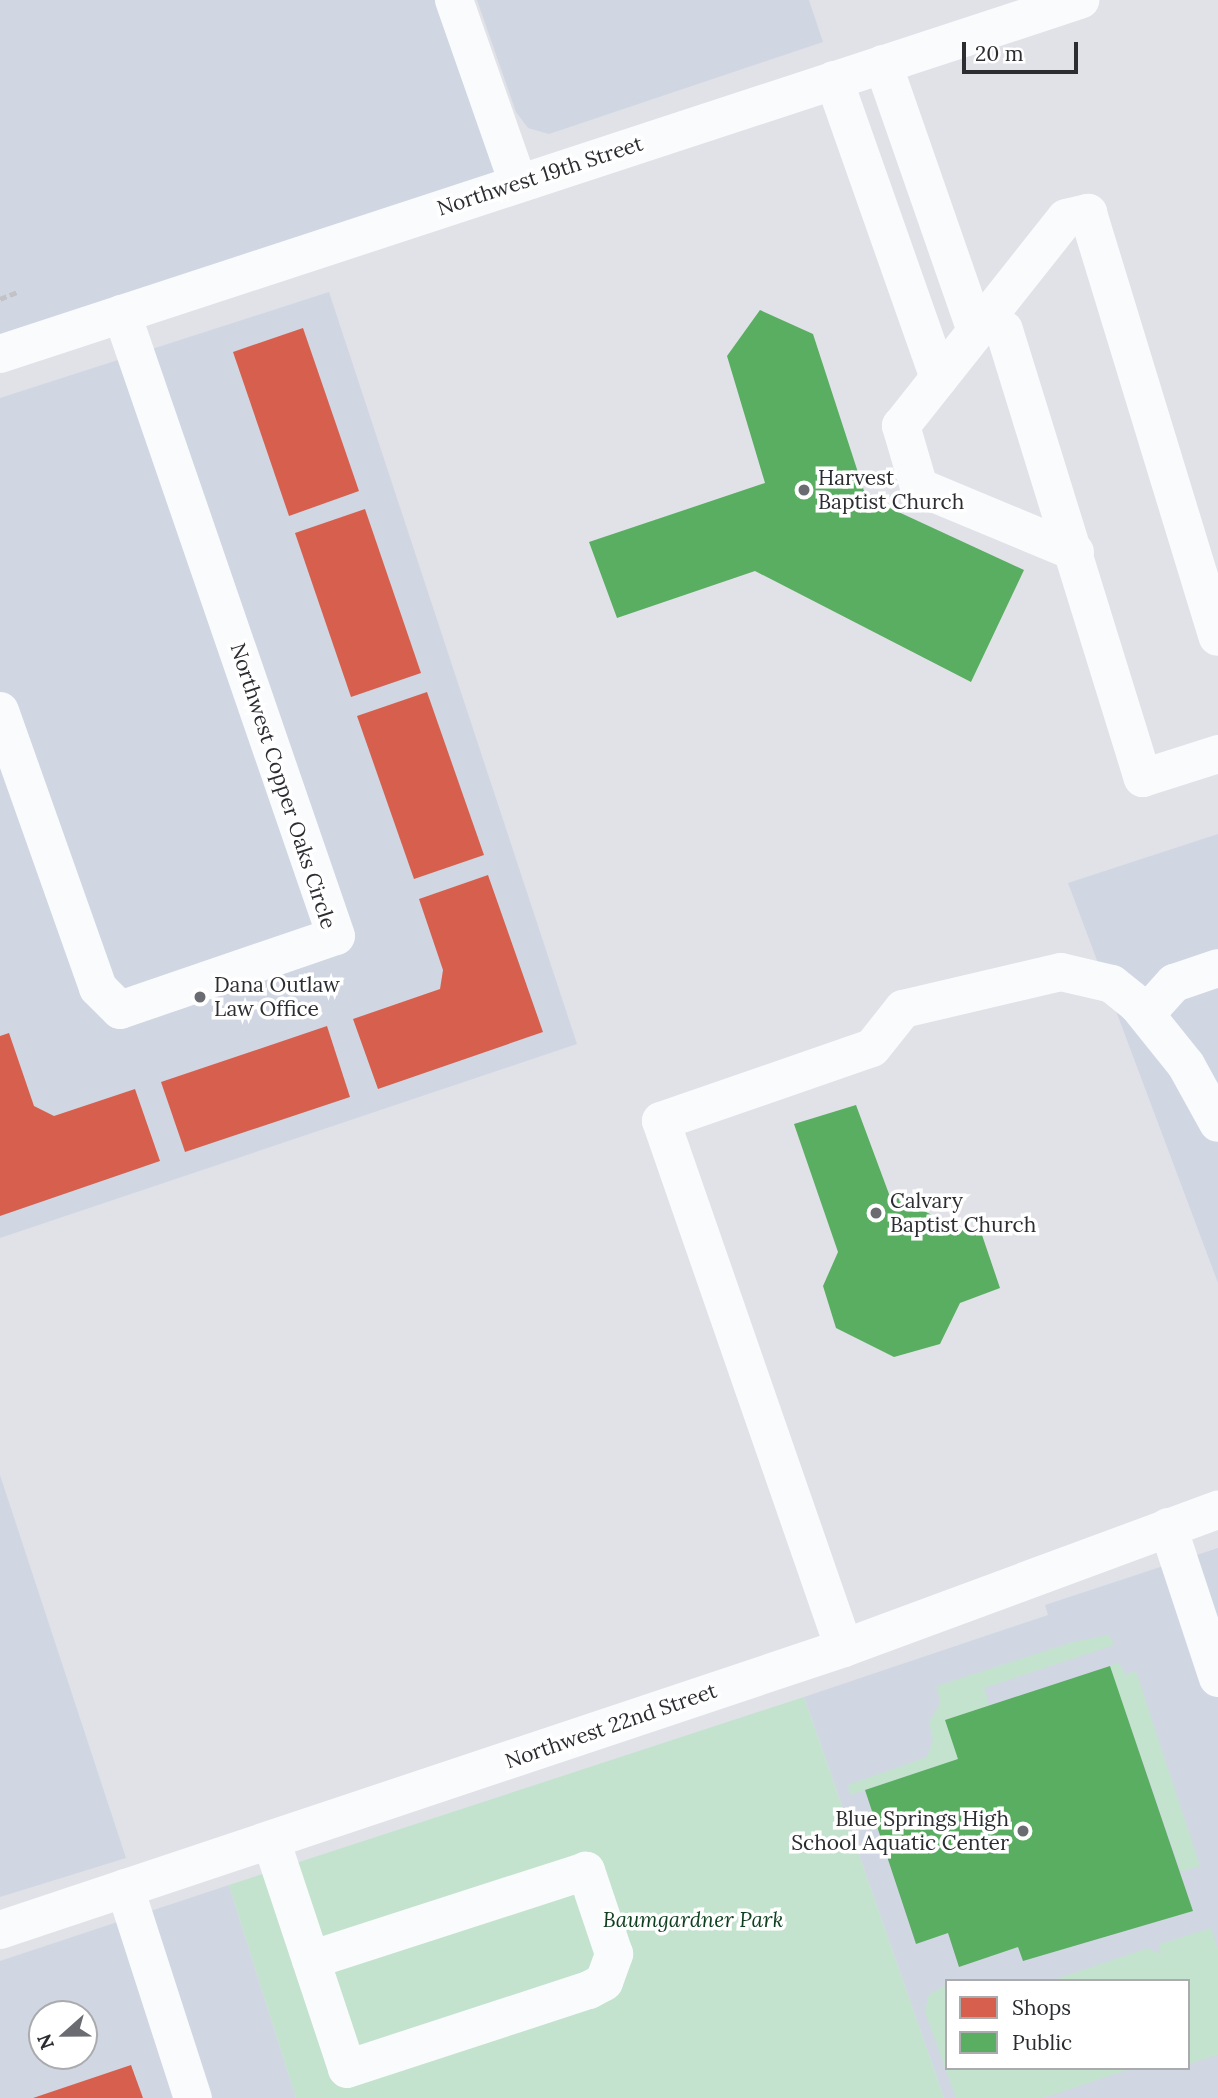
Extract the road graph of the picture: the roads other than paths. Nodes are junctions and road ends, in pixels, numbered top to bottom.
1 (454, 0) edge
2 (1080, 0) edge
3 (883, 64) junction
4 (834, 80) junction
5 (518, 183) junction
6 (122, 314) junction
7 (982, 324) junction
8 (0, 354) edge
9 (939, 378) junction
10 (1075, 552) junction
11 (1218, 637) edge
12 (0, 711) edge
13 (1218, 754) edge
14 (1218, 968) edge
15 (1146, 1014) junction
16 (1218, 1123) edge
17 (1218, 1510) edge
18 (1168, 1527) junction
19 (1211, 1634) edge
20 (844, 1648) junction
21 (1218, 1678) edge
22 (271, 1840) junction
23 (125, 1888) junction
24 (0, 1930) edge
25 (312, 1960) junction
26 (193, 2098) edge

1 - 5 street
2 - 3 street, Northwest 19th Street
3 - 4 street, Northwest 19th Street
3 - 7 street
4 - 5 street, Northwest 19th Street
4 - 9 street
5 - 6 street, Northwest 19th Street
6 - 8 street, Northwest 19th Street
6 - 12 street, Northwest Copper Oaks Circle
7 - 9 street
7 - 10 street
7 - 11 street
9 - 10 street
10 - 13 street
14 - 15 street
15 - 16 street
15 - 20 street
17 - 18 street, Northwest 22nd Street
18 - 19 street
18 - 20 street, Northwest 22nd Street
19 - 21 street
20 - 22 street, Northwest 22nd Street
22 - 23 street, Northwest 22nd Street
22 - 25 street
23 - 24 street, Northwest 22nd Street
23 - 26 street
25 - 25 street

